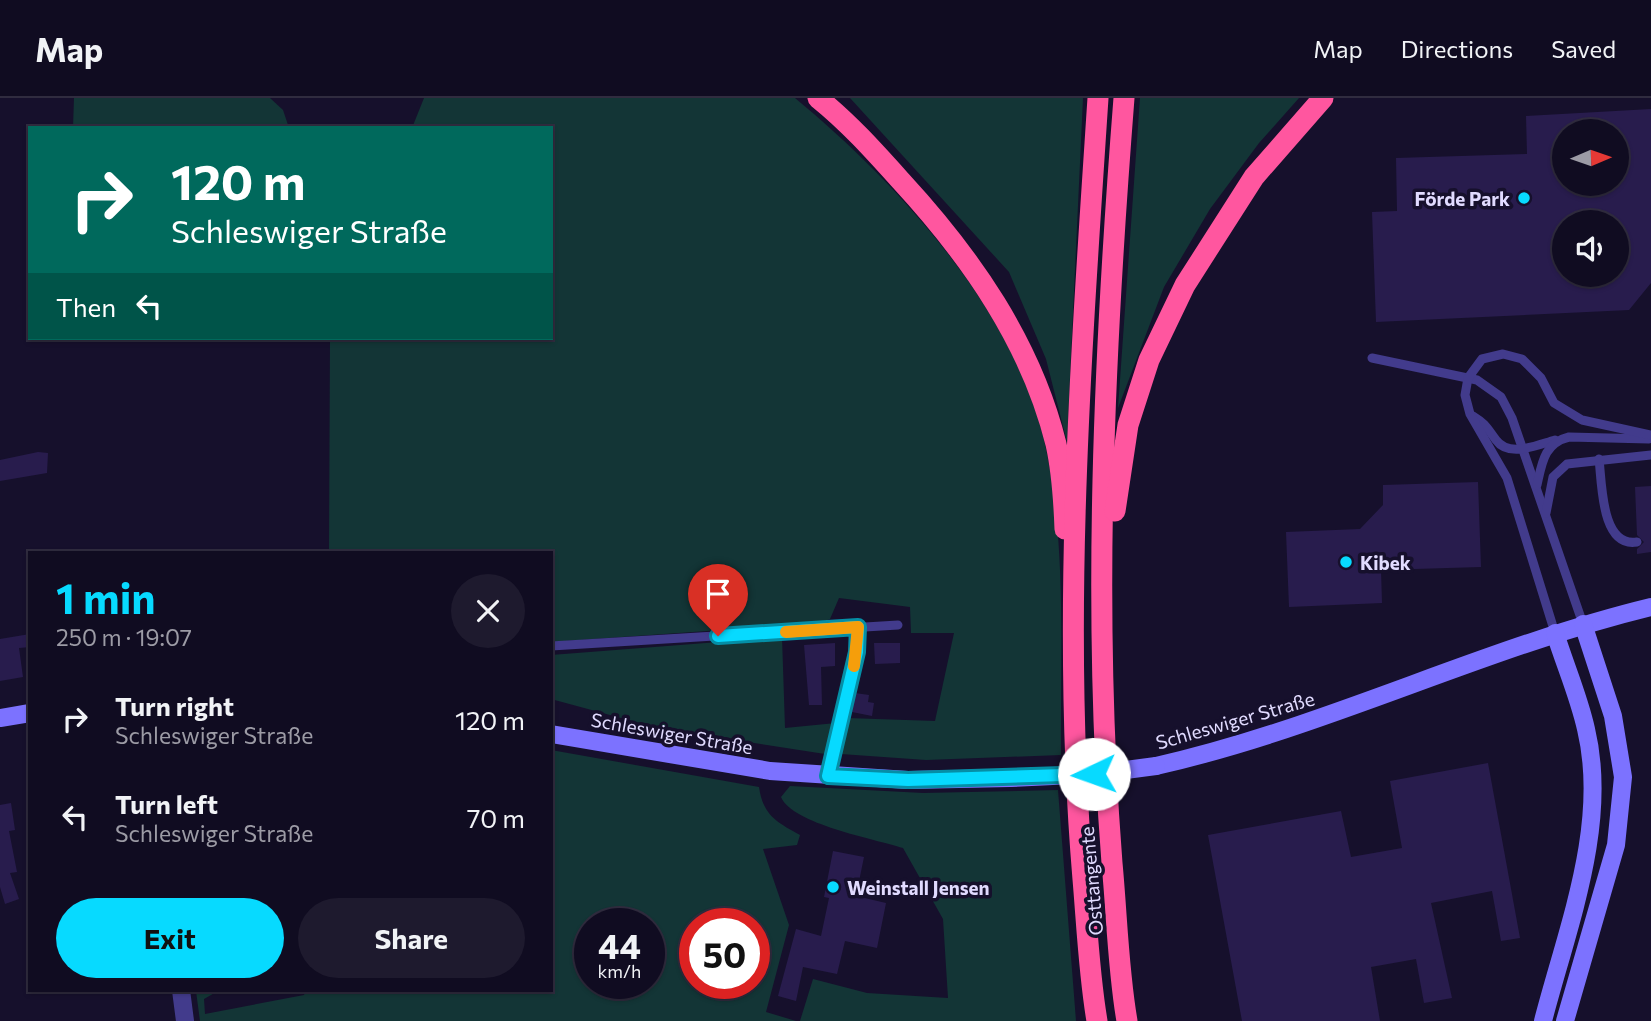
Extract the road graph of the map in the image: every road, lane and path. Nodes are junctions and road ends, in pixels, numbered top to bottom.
1 (818, 98) edge
2 (1098, 98) edge
3 (1124, 98) edge
4 (1323, 98) edge
5 (1372, 358) dead end
6 (1468, 378) junction
7 (1470, 414) junction
8 (1651, 437) edge
9 (1557, 440) junction
10 (1523, 449) junction
11 (1651, 456) edge
12 (1599, 459) junction
13 (1536, 487) junction
14 (1546, 515) junction
15 (1637, 542) dead end
16 (1651, 607) edge
17 (1583, 624) junction
18 (898, 625) dead end
19 (858, 627) junction
20 (1555, 633) junction
21 (553, 646) edge
22 (1103, 652) junction
23 (1074, 657) junction
24 (28, 713) edge
25 (0, 718) edge
26 (553, 734) edge
27 (828, 776) junction
28 (181, 992) edge
29 (185, 1021) edge
30 (1097, 1021) edge
31 (1127, 1021) edge
32 (1543, 1021) edge
33 (1566, 1021) edge

1 - 23 highway
2 - 23 highway
3 - 22 highway
4 - 22 highway
5 - 6 lane
6 - 7 lane
6 - 8 lane
6 - 10 lane
7 - 10 lane
7 - 20 lane
8 - 9 lane
9 - 10 lane
9 - 13 lane
10 - 13 lane
11 - 12 lane
12 - 14 lane
12 - 15 lane
13 - 14 lane
14 - 17 lane
16 - 17 main road, Schleswiger Straße
17 - 20 main road, Schleswiger Straße
17 - 33 main road
18 - 19 lane
19 - 21 lane
19 - 27 lane
20 - 27 main road, Schleswiger Straße, bridge
20 - 32 main road
22 - 31 highway, Osttangente
23 - 30 highway, Osttangente
24 - 25 main road
26 - 27 main road, Schleswiger Straße
28 - 29 street

